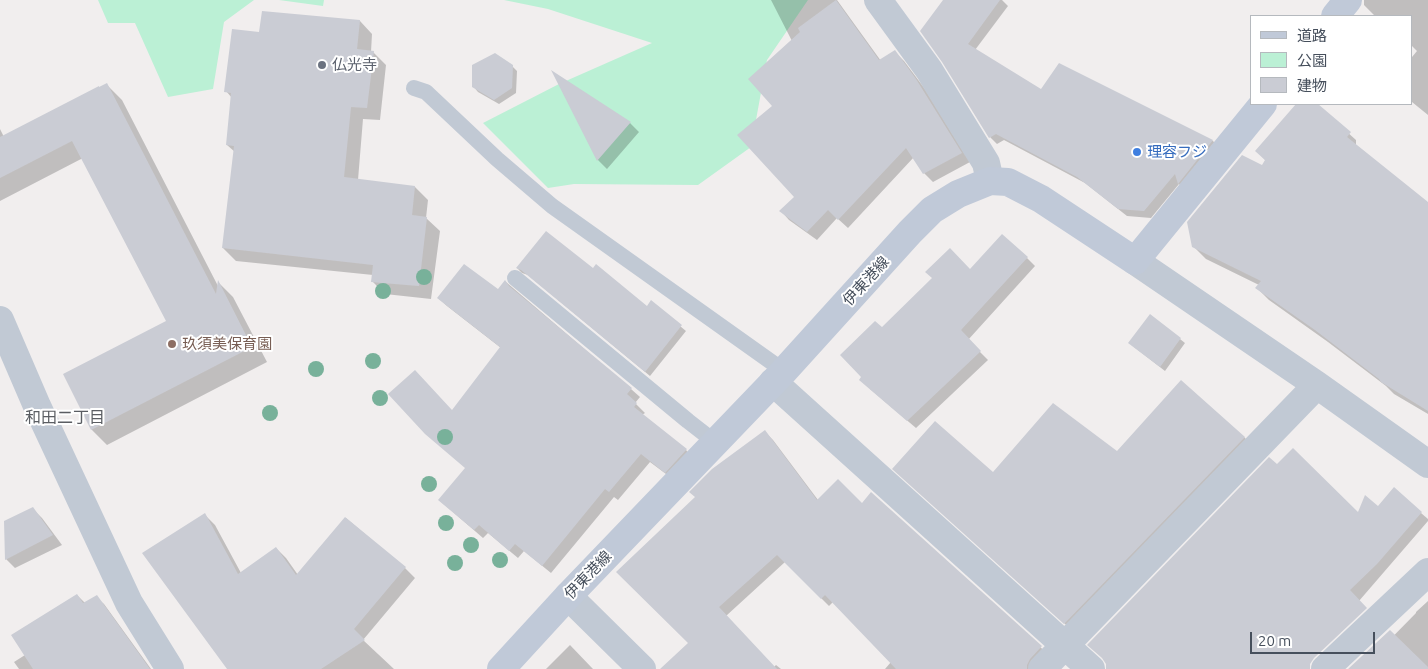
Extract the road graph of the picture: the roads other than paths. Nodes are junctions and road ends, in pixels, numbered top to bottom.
1 (878, 0) edge
2 (1348, 0) edge
3 (1336, 15) edge
4 (414, 88) dead end
5 (1262, 105) edge
6 (990, 181) junction
7 (1134, 261) junction
8 (515, 278) dead end
9 (0, 320) edge
10 (779, 376) junction
11 (1317, 385) junction
12 (715, 442) junction
13 (1428, 464) edge
14 (1428, 572) edge
15 (568, 596) junction
16 (1065, 645) junction
17 (170, 669) edge
18 (501, 669) edge
19 (642, 669) edge
20 (1042, 669) edge
21 (1092, 669) edge
22 (1324, 669) edge

1 - 6 street
2 - 3 main road
4 - 10 lane
5 - 7 main road
6 - 7 main road
6 - 10 main road, 伊東港線
7 - 11 street
8 - 12 lane
9 - 17 street
10 - 12 main road, 伊東港線
10 - 16 street
11 - 13 street
11 - 16 street
12 - 15 main road, 伊東港線
14 - 22 street
15 - 18 main road, 伊東港線
15 - 19 street
16 - 20 street
16 - 21 street

